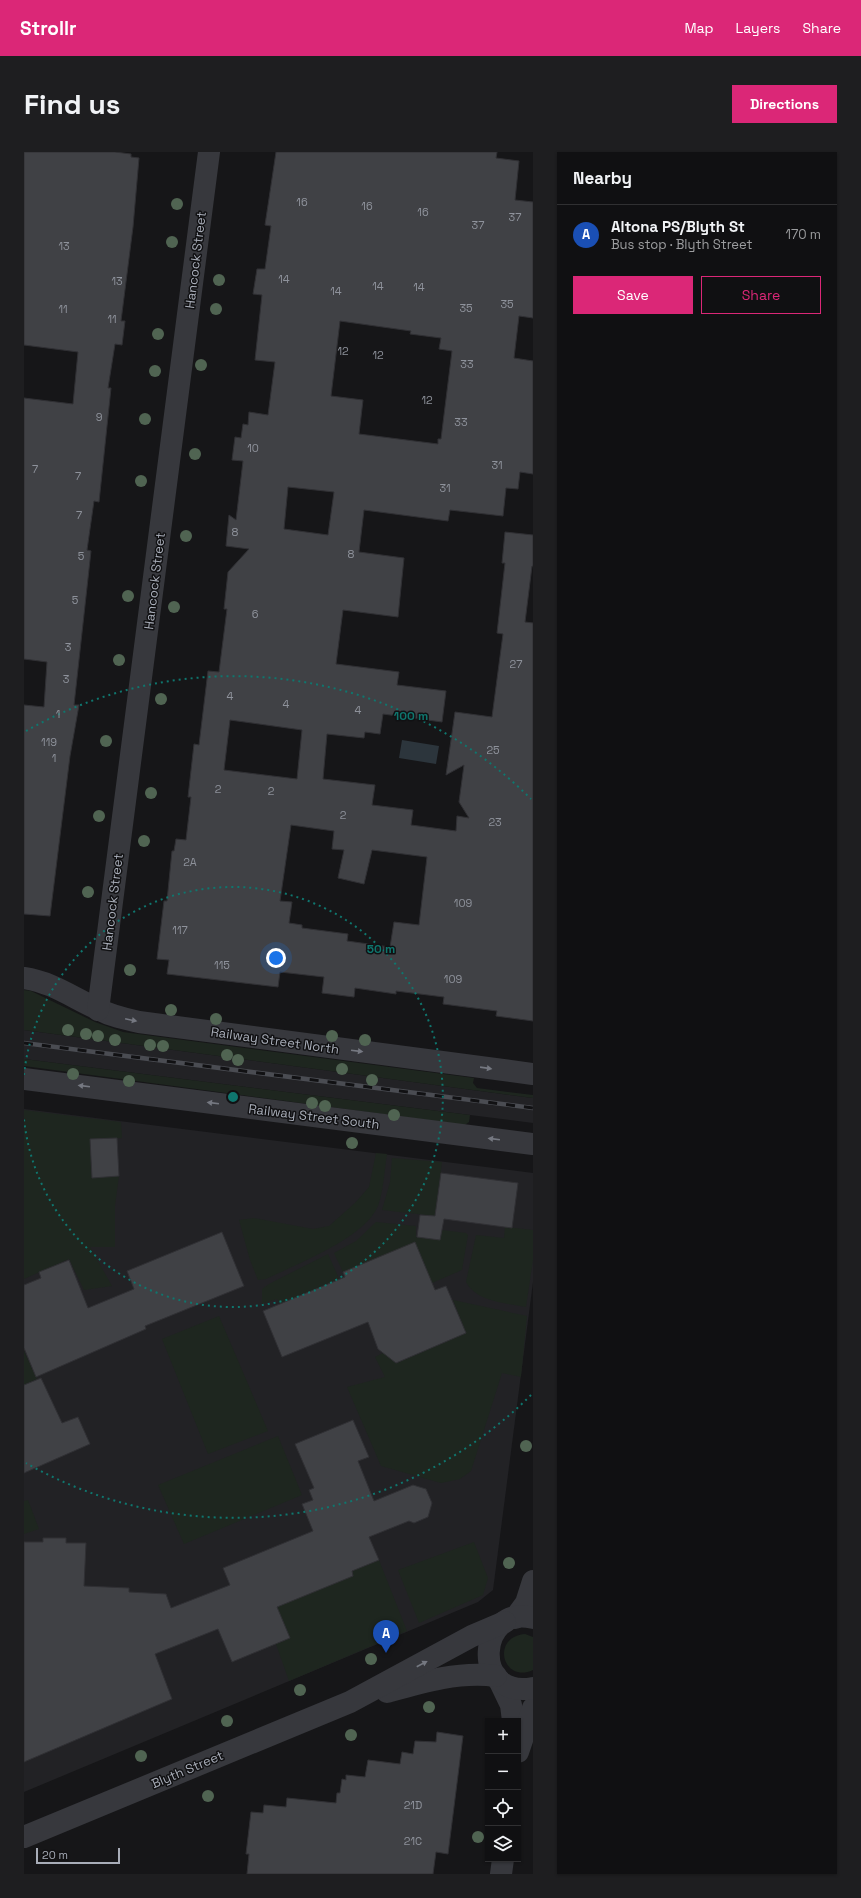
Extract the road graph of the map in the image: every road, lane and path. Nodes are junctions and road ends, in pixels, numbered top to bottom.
1 (209, 152) edge
2 (24, 978) edge
3 (98, 1010) junction
4 (533, 1074) edge
5 (24, 1079) edge
6 (533, 1144) edge
7 (533, 1581) edge
8 (518, 1619) edge
9 (498, 1678) junction
10 (533, 1688) edge
11 (350, 1702) junction
12 (533, 1708) edge
13 (513, 1718) edge
14 (521, 1743) edge
15 (24, 1837) edge
16 (503, 1862) edge
17 (501, 1874) edge

1 - 3 street, Hancock Street
2 - 3 street, Railway Street North
3 -> 4 street, Railway Street North
6 -> 5 street, Railway Street South
7 - 8 street
8 - 9 street
11 -> 8 street, Blyth Street
9 - 10 street, Blyth Street
9 - 11 street, Blyth Street
9 - 13 street
11 - 15 street, Blyth Street
12 - 14 street
16 - 17 street

